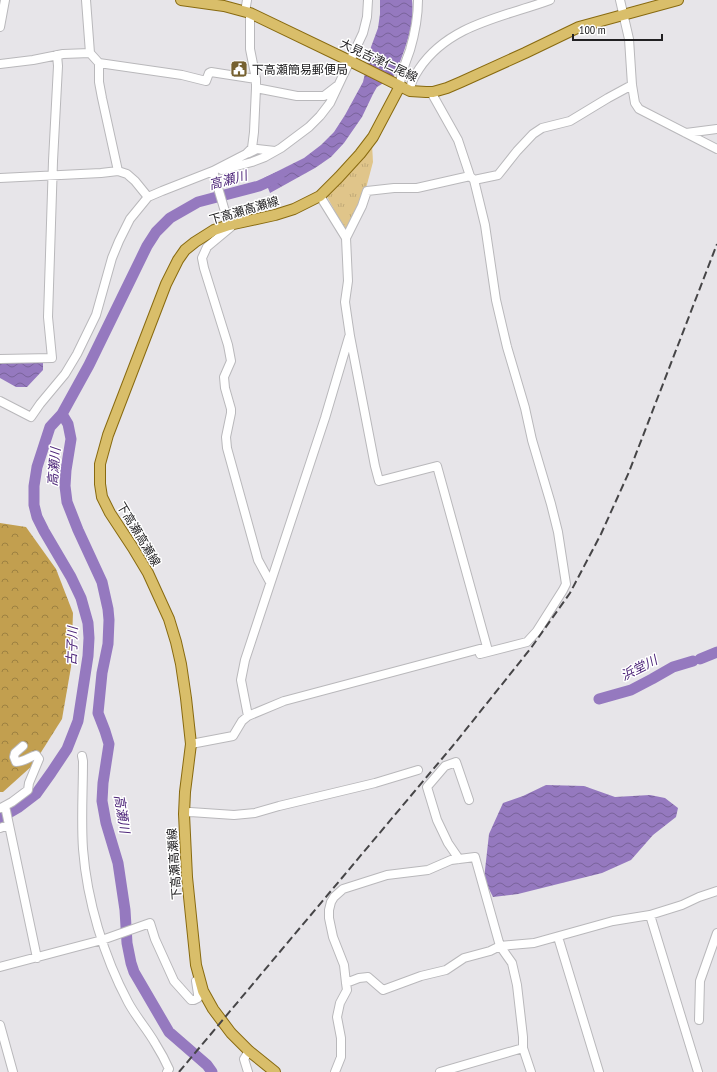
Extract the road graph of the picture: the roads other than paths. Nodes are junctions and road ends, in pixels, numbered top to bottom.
1 (5, 0) edge
2 (86, 0) edge
3 (181, 0) edge
4 (247, 0) edge
5 (368, 0) edge
6 (418, 0) edge
7 (550, 0) edge
8 (620, 0) edge
9 (678, 0) edge
10 (247, 13) junction
11 (623, 15) junction
12 (0, 27) edge
13 (90, 53) junction
14 (56, 55) junction
15 (350, 61) junction
16 (99, 63) junction
17 (0, 64) edge
18 (256, 79) junction
19 (341, 82) junction
20 (632, 85) junction
21 (400, 86) junction
22 (256, 88) junction
23 (410, 91) junction
24 (431, 92) junction
25 (717, 129) edge
26 (686, 134) junction
27 (717, 149) edge
28 (275, 151) junction
29 (246, 154) junction
30 (118, 171) junction
31 (213, 171) junction
32 (53, 176) junction
33 (0, 178) edge
34 (472, 178) junction
35 (320, 196) junction
36 (148, 197) junction
37 (229, 225) junction
38 (346, 238) junction
39 (350, 336) junction
40 (0, 359) edge
41 (0, 401) edge
42 (270, 582) junction
43 (480, 654) dead end
44 (248, 716) junction
45 (191, 744) junction
46 (23, 746) dead end
47 (82, 756) dead end
48 (418, 770) dead end
49 (469, 800) dead end
50 (2, 807) edge
51 (184, 814) junction
52 (8, 824) junction
53 (0, 828) edge
54 (459, 859) junction
55 (717, 891) edge
56 (650, 915) junction
57 (717, 933) edge
58 (558, 937) junction
59 (103, 940) junction
60 (500, 946) junction
61 (37, 958) junction
62 (196, 965) junction
63 (0, 967) edge
64 (346, 983) junction
65 (699, 1020) dead end
66 (0, 1025) edge
67 (523, 1048) junction
68 (249, 1051) junction
69 (13, 1072) edge
70 (167, 1072) edge
71 (248, 1072) edge
72 (275, 1072) edge
73 (335, 1072) edge
74 (440, 1072) edge
75 (531, 1072) edge
76 (599, 1072) edge
77 (698, 1072) edge

1 - 12 street
2 - 13 street
3 - 10 main road, 大見吉津仁尾線
4 - 10 street
5 - 15 street
6 - 21 street
7 - 23 street
8 - 11 street
9 - 11 main road, 大見吉津仁尾線
10 - 15 main road, 大見吉津仁尾線
10 - 18 street
11 - 20 street
11 - 24 main road, 大見吉津仁尾線
13 - 14 street
13 - 16 street
14 - 17 street
14 - 32 street
15 - 19 street
15 - 21 main road, 大見吉津仁尾線
16 - 18 street
16 - 30 street
18 - 22 street
19 - 22 street
19 - 28 street
20 - 26 street
20 - 34 street
21 - 23 main road, 大見吉津仁尾線
21 - 35 main road, 下高瀬高瀬線
22 - 29 street
23 - 24 main road, 大見吉津仁尾線
24 - 34 street
25 - 26 street
26 - 27 street
28 - 29 street
28 - 31 street
29 - 31 street
30 - 32 street
30 - 36 street
31 - 36 street
31 - 37 street
32 - 33 street
32 - 40 street
34 - 38 street
34 - 43 street
35 - 37 main road, 下高瀬高瀬線
35 - 38 street
36 - 41 street
37 - 42 street
37 - 45 main road, 下高瀬高瀬線
38 - 39 street
39 - 42 street
39 - 44 street
42 - 44 street
44 - 45 street
45 - 51 main road, 下高瀬高瀬線
46 - 50 street
47 - 59 street
48 - 51 street
49 - 54 street
50 - 52 street
51 - 62 main road, 下高瀬高瀬線
52 - 53 street
52 - 61 street
54 - 60 street
54 - 64 street
55 - 56 street
56 - 58 street
56 - 77 street
57 - 65 street
58 - 60 street
58 - 76 street
59 - 61 street
59 - 62 street
59 - 70 street
60 - 64 street
60 - 67 street
61 - 63 street
62 - 68 main road, 下高瀬高瀬線
64 - 73 street
66 - 69 street
67 - 74 street
67 - 75 street
68 - 71 street
68 - 72 main road, 下高瀬高瀬線

